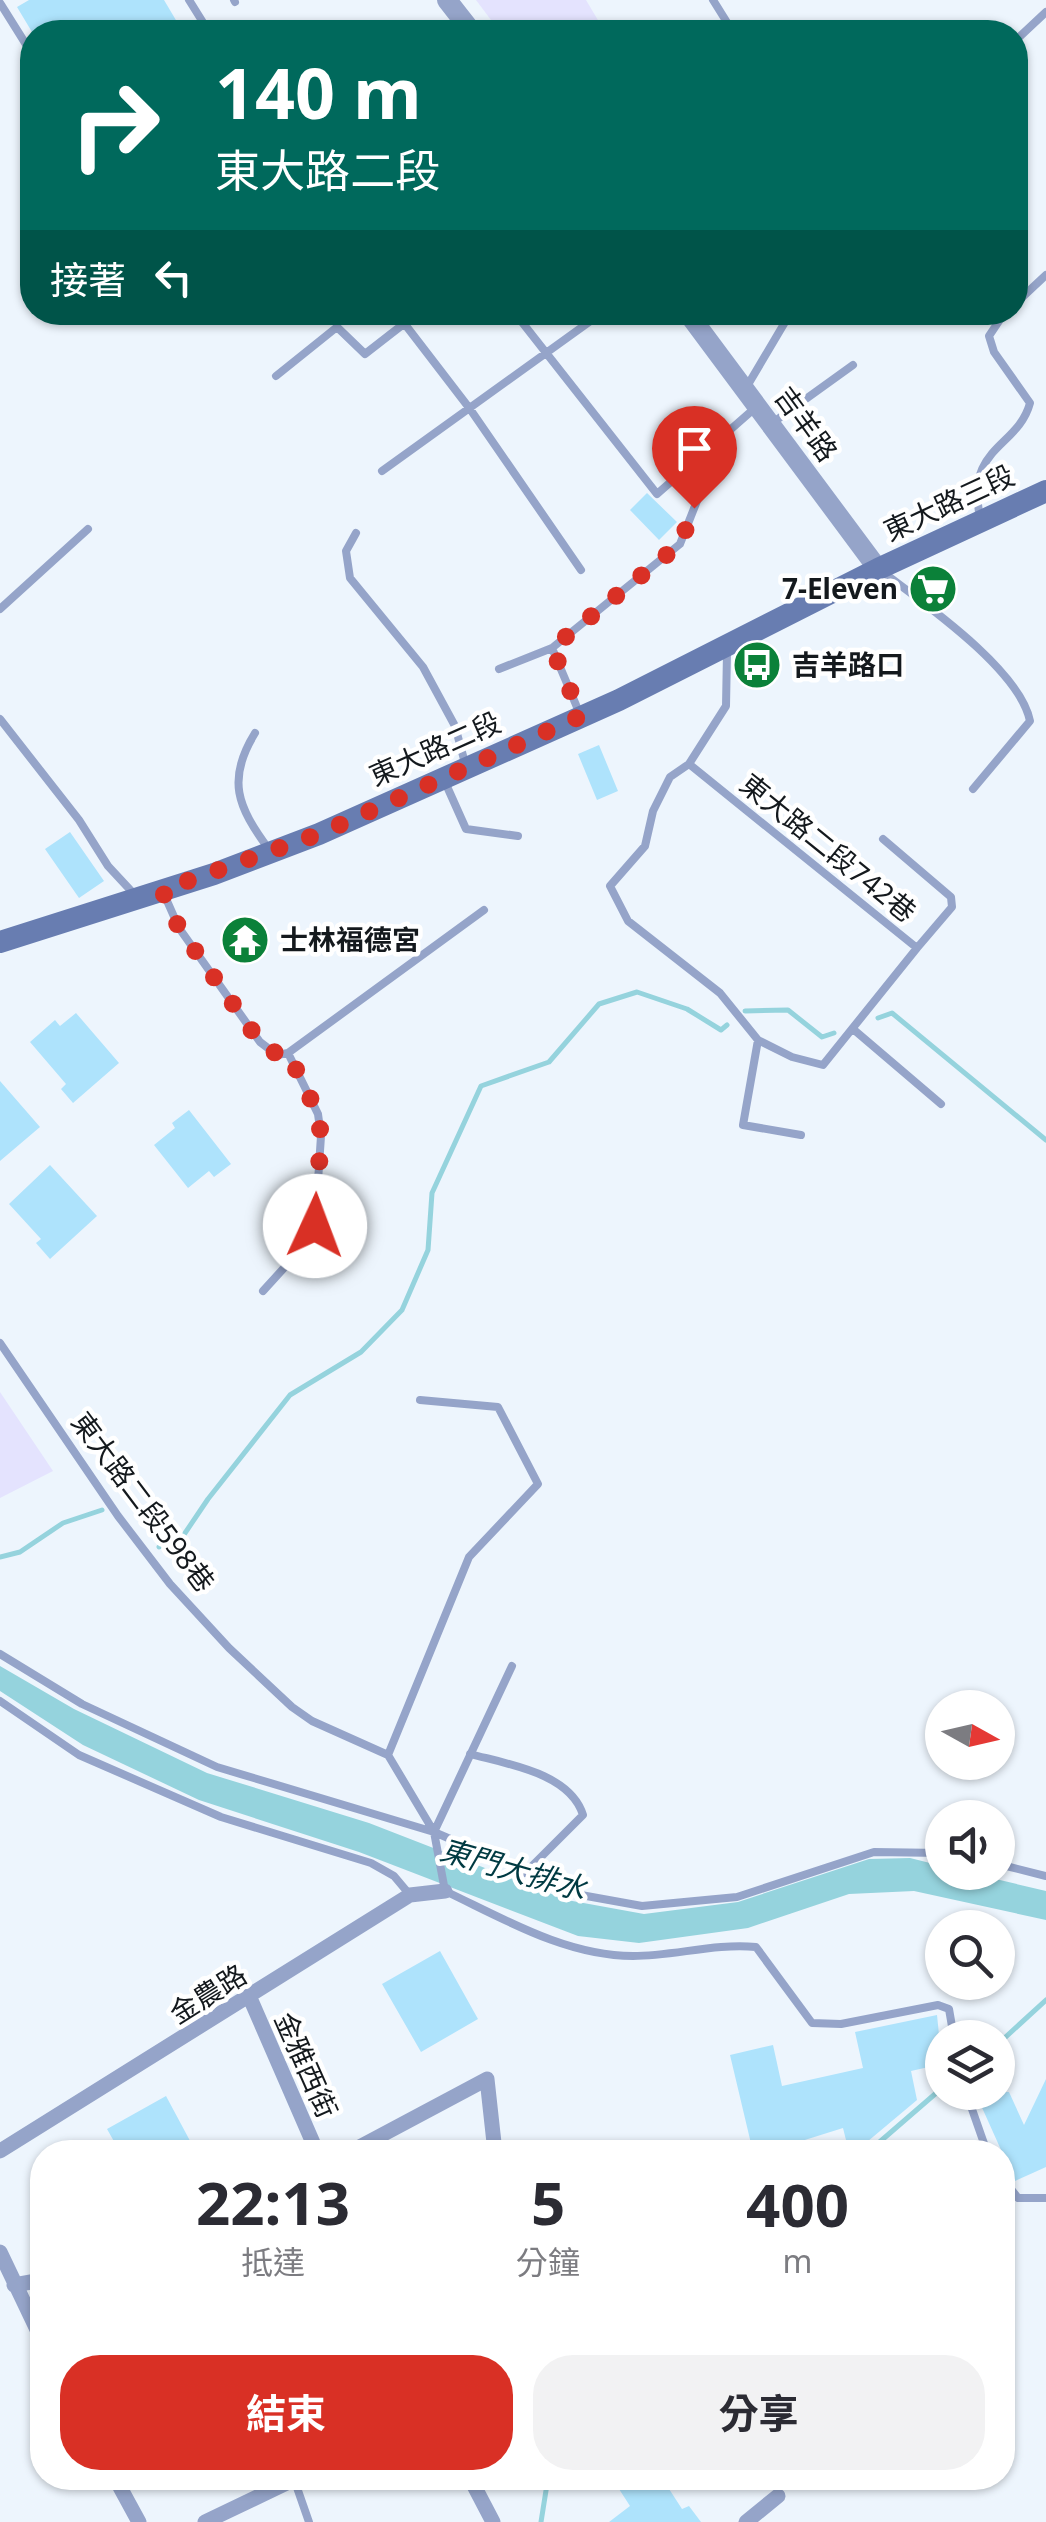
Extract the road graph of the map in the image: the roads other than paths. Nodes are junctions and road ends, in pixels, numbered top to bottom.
1 (446, 0) edge
2 (0, 2) edge
3 (462, 20) edge
4 (20, 34) edge
5 (401, 325) edge
6 (406, 325) edge
7 (524, 325) edge
8 (585, 325) edge
9 (697, 325) edge
10 (785, 325) edge
11 (997, 325) edge
12 (546, 354) junction
13 (853, 365) dead end
14 (276, 376) dead end
15 (752, 397) junction
16 (470, 410) junction
17 (772, 424) junction
18 (723, 436) junction
19 (382, 471) dead end
20 (1046, 491) edge
21 (981, 521) junction
22 (88, 529) dead end
23 (356, 533) dead end
24 (878, 569) junction
25 (582, 570) dead end
26 (0, 609) edge
27 (727, 645) junction
28 (552, 648) junction
29 (498, 669) dead end
30 (581, 716) junction
31 (0, 720) edge
32 (255, 733) dead end
33 (689, 764) junction
34 (467, 768) junction
35 (444, 778) junction
36 (972, 788) dead end
37 (518, 836) dead end
38 (883, 838) dead end
39 (270, 852) junction
40 (162, 890) junction
41 (137, 898) junction
42 (484, 910) dead end
43 (0, 942) edge
44 (917, 948) junction
45 (854, 1029) junction
46 (758, 1040) junction
47 (288, 1053) junction
48 (941, 1104) dead end
49 (802, 1135) dead end
50 (263, 1291) dead end
51 (0, 1343) edge
52 (420, 1400) dead end
53 (0, 1654) edge
54 (512, 1666) dead end
55 (0, 1701) edge
56 (388, 1754) junction
57 (470, 1754) junction
58 (434, 1832) junction
59 (925, 1853) edge
60 (1015, 1868) edge
61 (526, 1873) junction
62 (1046, 1876) edge
63 (445, 1891) junction
64 (410, 1895) junction
65 (250, 1998) junction
66 (951, 2020) edge
67 (972, 2110) edge
68 (312, 2140) edge
69 (373, 2140) edge
70 (495, 2140) edge
71 (983, 2140) edge
72 (0, 2152) edge
73 (1015, 2194) edge
74 (1046, 2198) edge
75 (0, 2252) edge
76 (7, 2287) edge
77 (30, 2322) edge
78 (121, 2490) edge
79 (271, 2490) edge
80 (300, 2490) edge
81 (476, 2490) edge
82 (778, 2496) dead end
83 (138, 2522) edge
84 (205, 2522) edge
85 (309, 2522) edge
86 (493, 2522) edge
87 (746, 2522) edge

1 - 3 street
2 - 4 lane
5 - 14 lane
6 - 16 lane
7 - 12 lane
8 - 12 lane
9 - 15 street, 吉羊路
10 - 15 lane
11 - 21 lane
12 - 16 lane
12 - 18 lane
13 - 17 lane
15 - 17 street, 吉羊路
15 - 18 lane
16 - 19 lane
16 - 25 lane
17 - 24 street, 吉羊路
18 - 28 lane
20 - 21 main road, 東大路三段
21 - 24 main road, 東大路三段
22 - 26 lane
23 - 34 lane
24 - 27 main road, 東大路二段
24 - 36 lane
27 - 30 main road, 東大路二段
27 - 33 lane
28 - 29 lane
28 - 30 lane
30 - 34 main road, 東大路二段
31 - 41 lane
32 - 39 lane
33 - 44 lane, 東大路二段742巷
33 - 46 lane
34 - 35 main road, 東大路二段
35 - 37 lane
35 - 39 main road, 東大路二段
38 - 44 lane
39 - 40 main road, 東大路二段
40 - 41 main road, 東大路二段
40 - 47 lane
41 - 43 main road, 東大路二段
42 - 47 lane
44 - 45 lane, 東大路二段742巷
45 - 46 lane, 東大路二段742巷
45 - 48 lane
46 - 49 lane
47 - 50 lane
51 - 56 lane, 東大路二段598巷
52 - 56 lane
53 - 58 lane
54 - 57 lane
55 - 64 lane
56 - 58 lane
57 - 58 lane
57 - 61 lane
58 - 61 lane
58 - 63 lane
59 - 61 lane
60 - 62 lane
63 - 64 street, 金農路
63 - 66 lane
64 - 65 street, 金農路
65 - 68 street, 金雅西街
65 - 72 street, 金農路
67 - 71 lane
69 - 70 street
73 - 74 lane
75 - 76 street
76 - 77 street
78 - 83 street
79 - 84 street
80 - 85 lane
81 - 86 street
82 - 87 street

